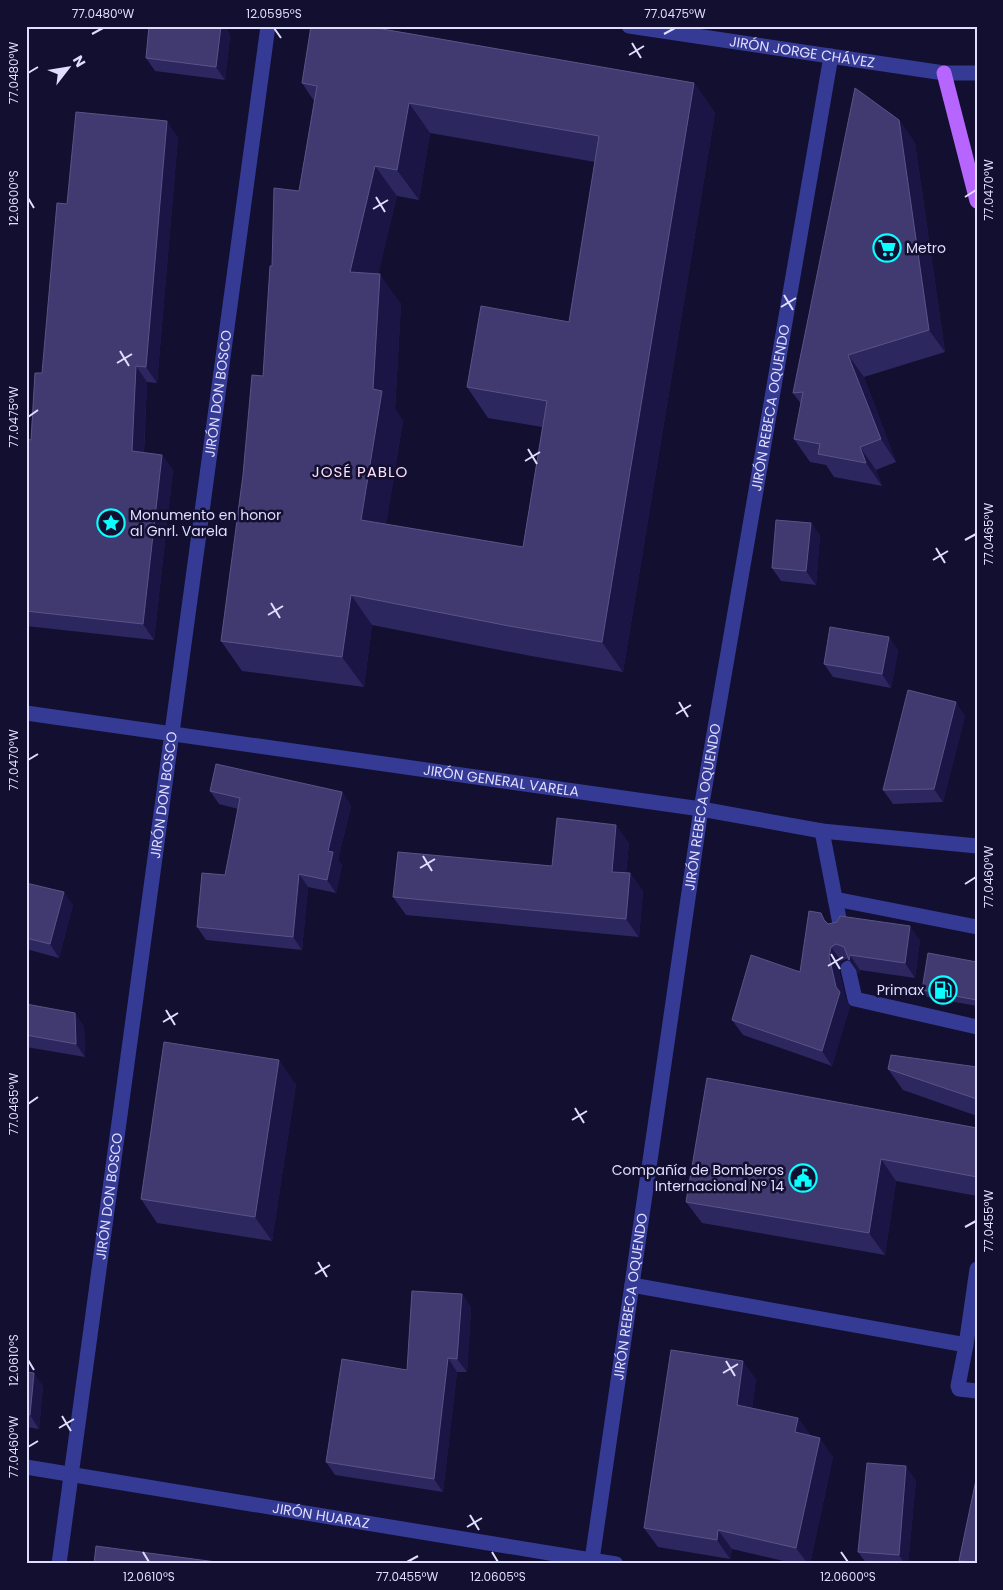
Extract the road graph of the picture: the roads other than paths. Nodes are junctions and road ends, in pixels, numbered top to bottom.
1 (268, 26) edge
2 (629, 26) edge
3 (832, 56) junction
4 (944, 72) junction
5 (977, 73) edge
6 (977, 201) edge
7 (26, 713) edge
8 (172, 734) junction
9 (701, 809) junction
10 (822, 831) junction
11 (977, 846) edge
12 (835, 899) junction
13 (977, 928) edge
14 (841, 929) edge
15 (848, 968) edge
16 (974, 1023) edge
17 (977, 1269) edge
18 (632, 1286) junction
19 (966, 1345) junction
20 (977, 1391) edge
21 (26, 1467) edge
22 (71, 1474) junction
23 (592, 1560) junction
24 (59, 1564) edge
25 (616, 1564) edge

1 - 8 street, JIRÓN DON BOSCO
2 - 3 street, JIRÓN JORGE CHÁVEZ
3 - 4 street, JIRÓN JORGE CHÁVEZ
3 - 9 street, JIRÓN REBECA OQUENDO
4 - 5 street, JIRÓN JORGE CHÁVEZ
4 - 6 main road
7 - 8 street, JIRÓN GENERAL VARELA
8 - 9 street, JIRÓN GENERAL VARELA
8 - 22 street, JIRÓN DON BOSCO
9 - 10 street, JIRÓN GENERAL VARELA
9 - 18 street, JIRÓN REBECA OQUENDO
10 - 11 street, JIRÓN GENERAL VARELA
10 - 12 street
12 - 13 street
12 - 14 street
15 - 16 street
17 - 19 street
18 - 19 street
18 - 23 street, JIRÓN REBECA OQUENDO
19 - 20 street
21 - 22 street, JIRÓN HUARAZ
22 - 23 street, JIRÓN HUARAZ
22 - 24 street, JIRÓN DON BOSCO
23 - 25 street, JIRÓN HUARAZ

